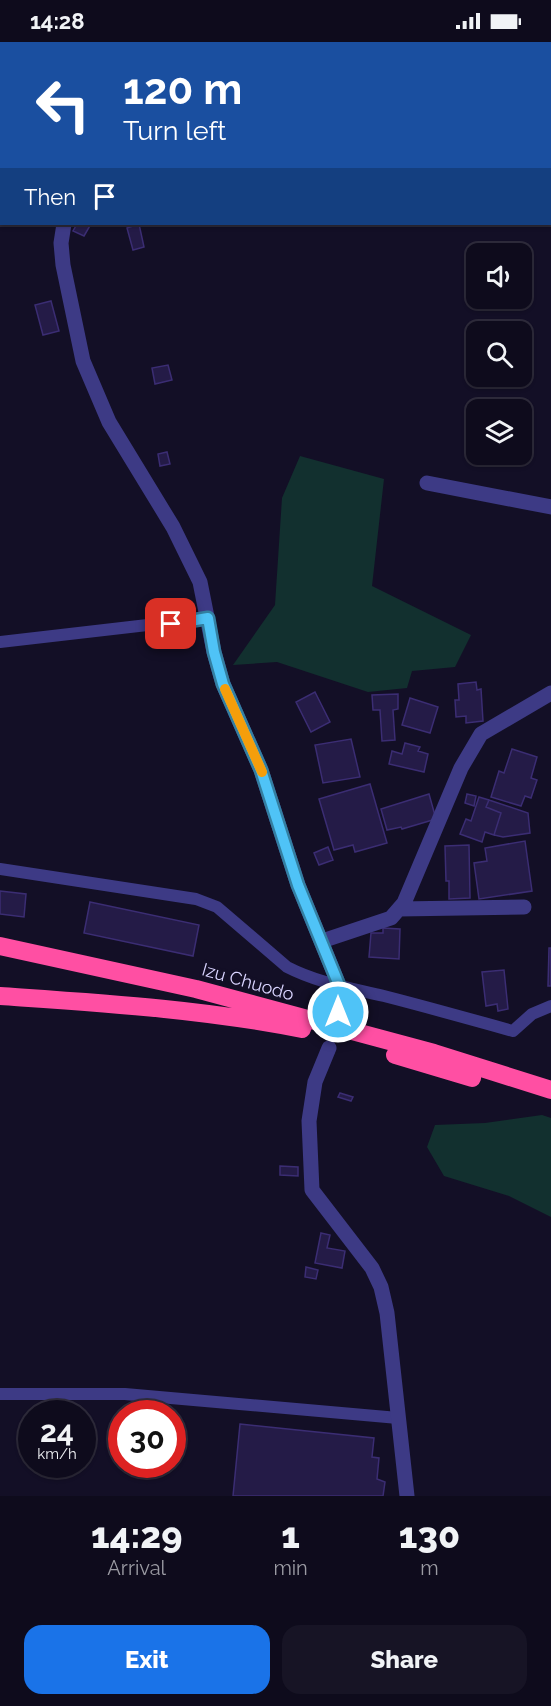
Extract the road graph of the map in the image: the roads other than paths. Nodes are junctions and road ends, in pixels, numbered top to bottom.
1 (64, 225) edge
2 (427, 483) dead end
3 (551, 507) edge
4 (208, 618) junction
5 (0, 642) edge
6 (551, 693) edge
7 (0, 869) edge
8 (524, 907) dead end
9 (399, 909) junction
10 (322, 941) junction
11 (0, 946) edge
12 (340, 987) junction
13 (0, 996) edge
14 (551, 1006) edge
15 (338, 1012) dead end
16 (329, 1048) dead end
17 (551, 1090) edge
18 (551, 1102) edge
19 (0, 1394) edge
20 (398, 1418) junction
21 (407, 1496) edge

1 - 4 street
2 - 3 street
4 - 5 lane
4 - 10 street
6 - 9 street
7 - 12 lane
8 - 9 street
9 - 10 street
10 - 12 street
11 - 17 highway, Izu Chuodo
12 - 14 lane
12 - 15 street
13 - 18 highway, Izu Chuodo
16 - 20 street
19 - 20 lane
20 - 21 street

